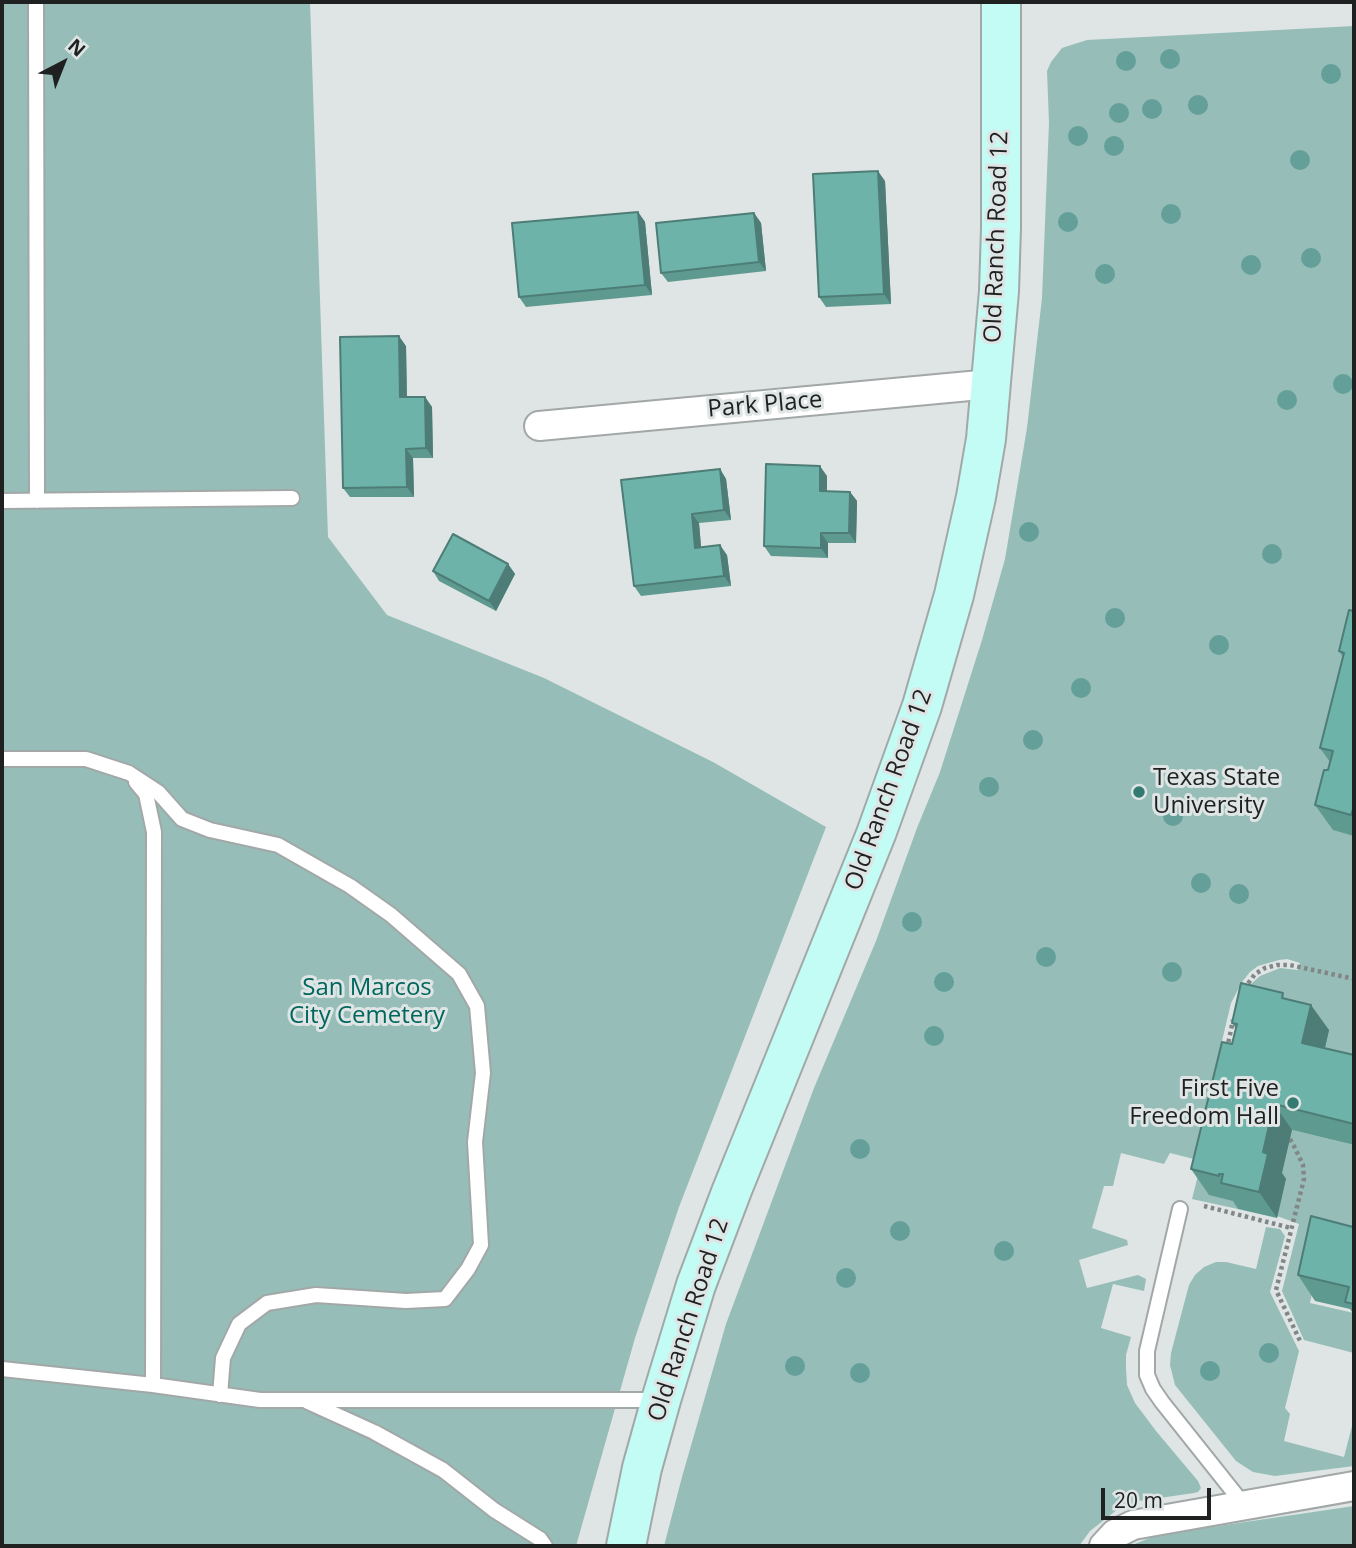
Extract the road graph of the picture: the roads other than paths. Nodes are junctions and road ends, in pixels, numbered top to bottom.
1 (36, 2) edge
2 (1001, 2) edge
3 (991, 384) junction
4 (540, 426) dead end
5 (292, 498) dead end
6 (2, 501) edge
7 (37, 501) junction
8 (2, 759) edge
9 (129, 773) junction
10 (1180, 1209) dead end
11 (2, 1368) edge
12 (153, 1385) junction
13 (220, 1395) junction
14 (661, 1400) junction
15 (305, 1401) junction
16 (1354, 1486) edge
17 (1244, 1504) junction
18 (545, 1546) edge
19 (626, 1546) edge
20 (1104, 1546) edge

1 - 7 lane
2 - 3 main road, Old Ranch Road 12
3 - 4 street, Park Place
3 - 14 main road, Old Ranch Road 12
5 - 7 lane
6 - 7 lane
8 - 9 lane
9 - 12 lane
9 - 13 lane
10 - 17 lane
11 - 12 lane
12 - 13 lane
13 - 15 lane
14 - 15 lane
14 - 19 main road, Old Ranch Road 12
15 - 18 lane
16 - 17 street
17 - 20 street

